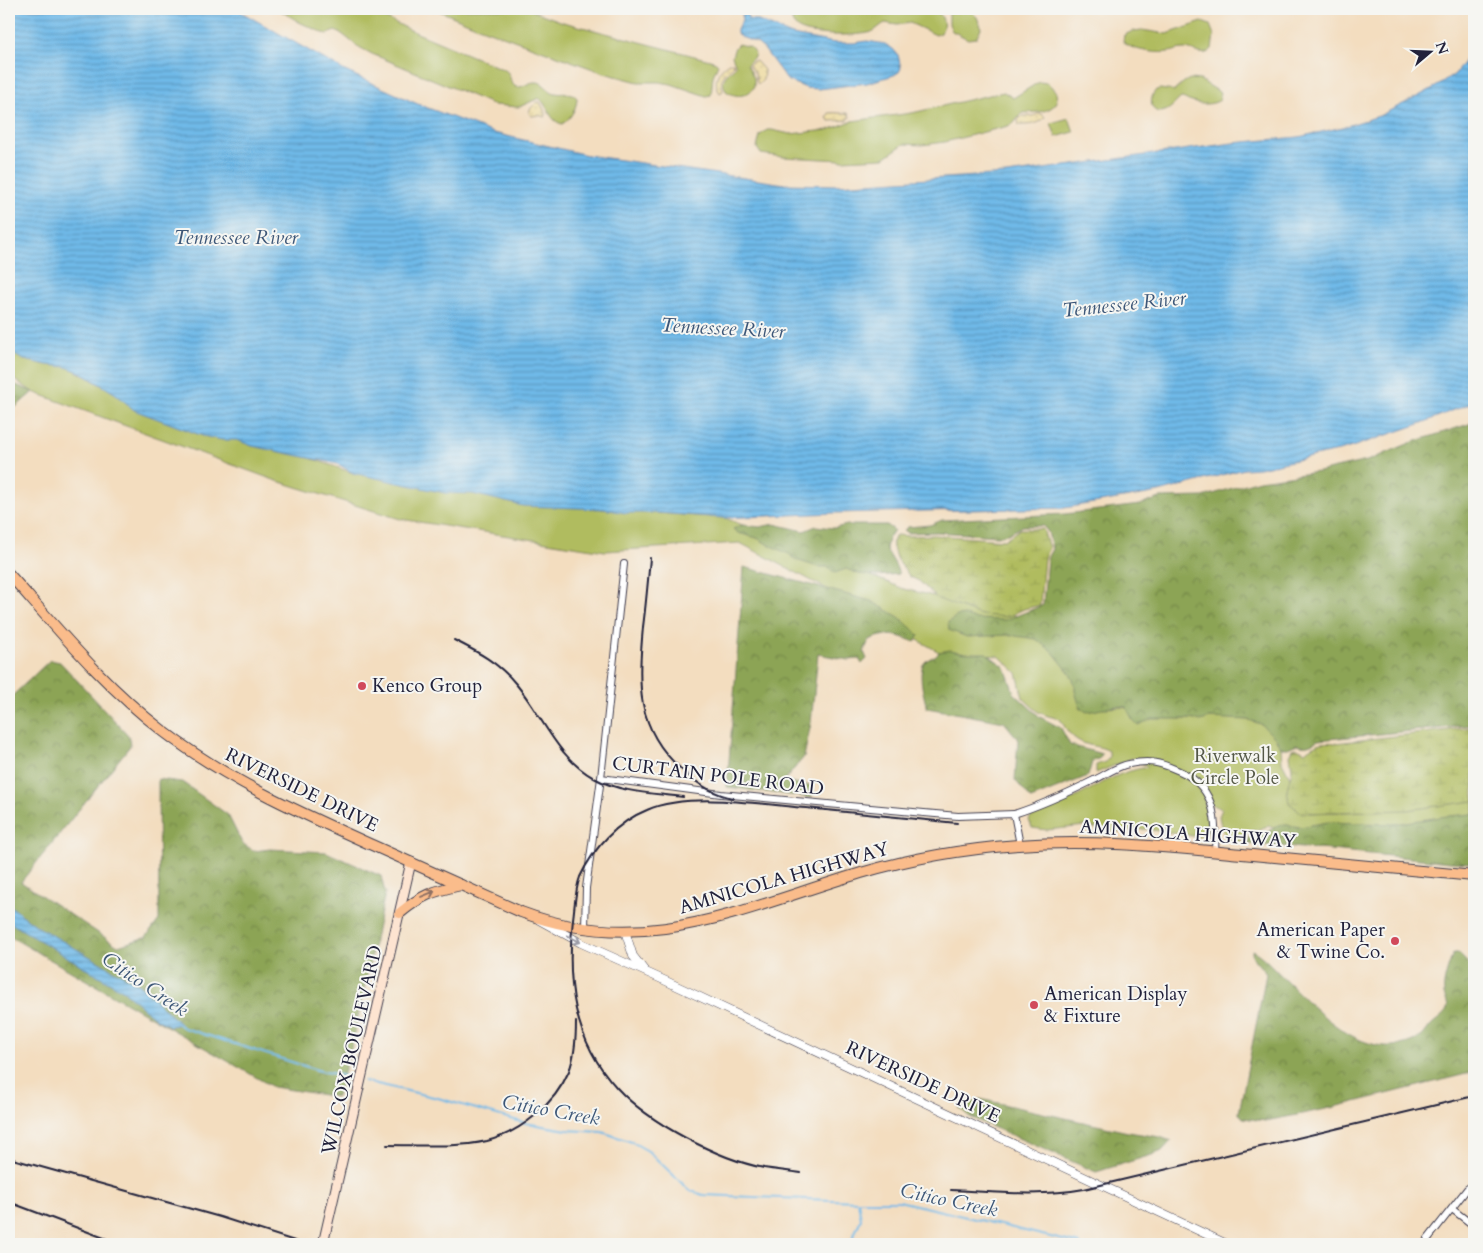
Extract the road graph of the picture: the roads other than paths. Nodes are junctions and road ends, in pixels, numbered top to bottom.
1 (624, 564) dead end
2 (9, 574) edge
3 (601, 778) junction
4 (1014, 814) junction
5 (1020, 845) junction
6 (1215, 852) junction
7 (411, 862) junction
8 (1474, 876) edge
9 (462, 885) junction
10 (400, 913) junction
11 (531, 916) junction
12 (585, 928) junction
13 (610, 930) joint
14 (625, 931) junction
15 (646, 972) junction
16 (1474, 1184) edge
17 (1452, 1209) junction
18 (1474, 1226) edge
19 (323, 1244) edge
20 (1227, 1244) edge
21 (1424, 1244) edge

1 - 3 street, CURTAIN POLE ROAD
2 - 7 main road, RIVERSIDE DRIVE
3 - 4 street, CURTAIN POLE ROAD
3 - 12 street
4 - 5 street
4 - 6 street, CURTAIN POLE ROAD
5 - 6 main road, AMNICOLA HIGHWAY
5 - 14 main road, AMNICOLA HIGHWAY
6 - 8 main road, AMNICOLA HIGHWAY
7 - 9 main road, RIVERSIDE DRIVE
7 - 10 main road, WILCOX BOULEVARD
10 -> 9 main road
9 - 11 main road, RIVERSIDE DRIVE
10 - 19 main road, WILCOX BOULEVARD
11 - 12 main road, RIVERSIDE DRIVE
11 -> 15 street
12 - 13 main road, RIVERSIDE DRIVE
13 - 14 main road, AMNICOLA HIGHWAY
14 - 15 street, RIVERSIDE DRIVE
15 - 20 street, RIVERSIDE DRIVE
16 - 17 street
17 - 18 street
17 - 21 street

